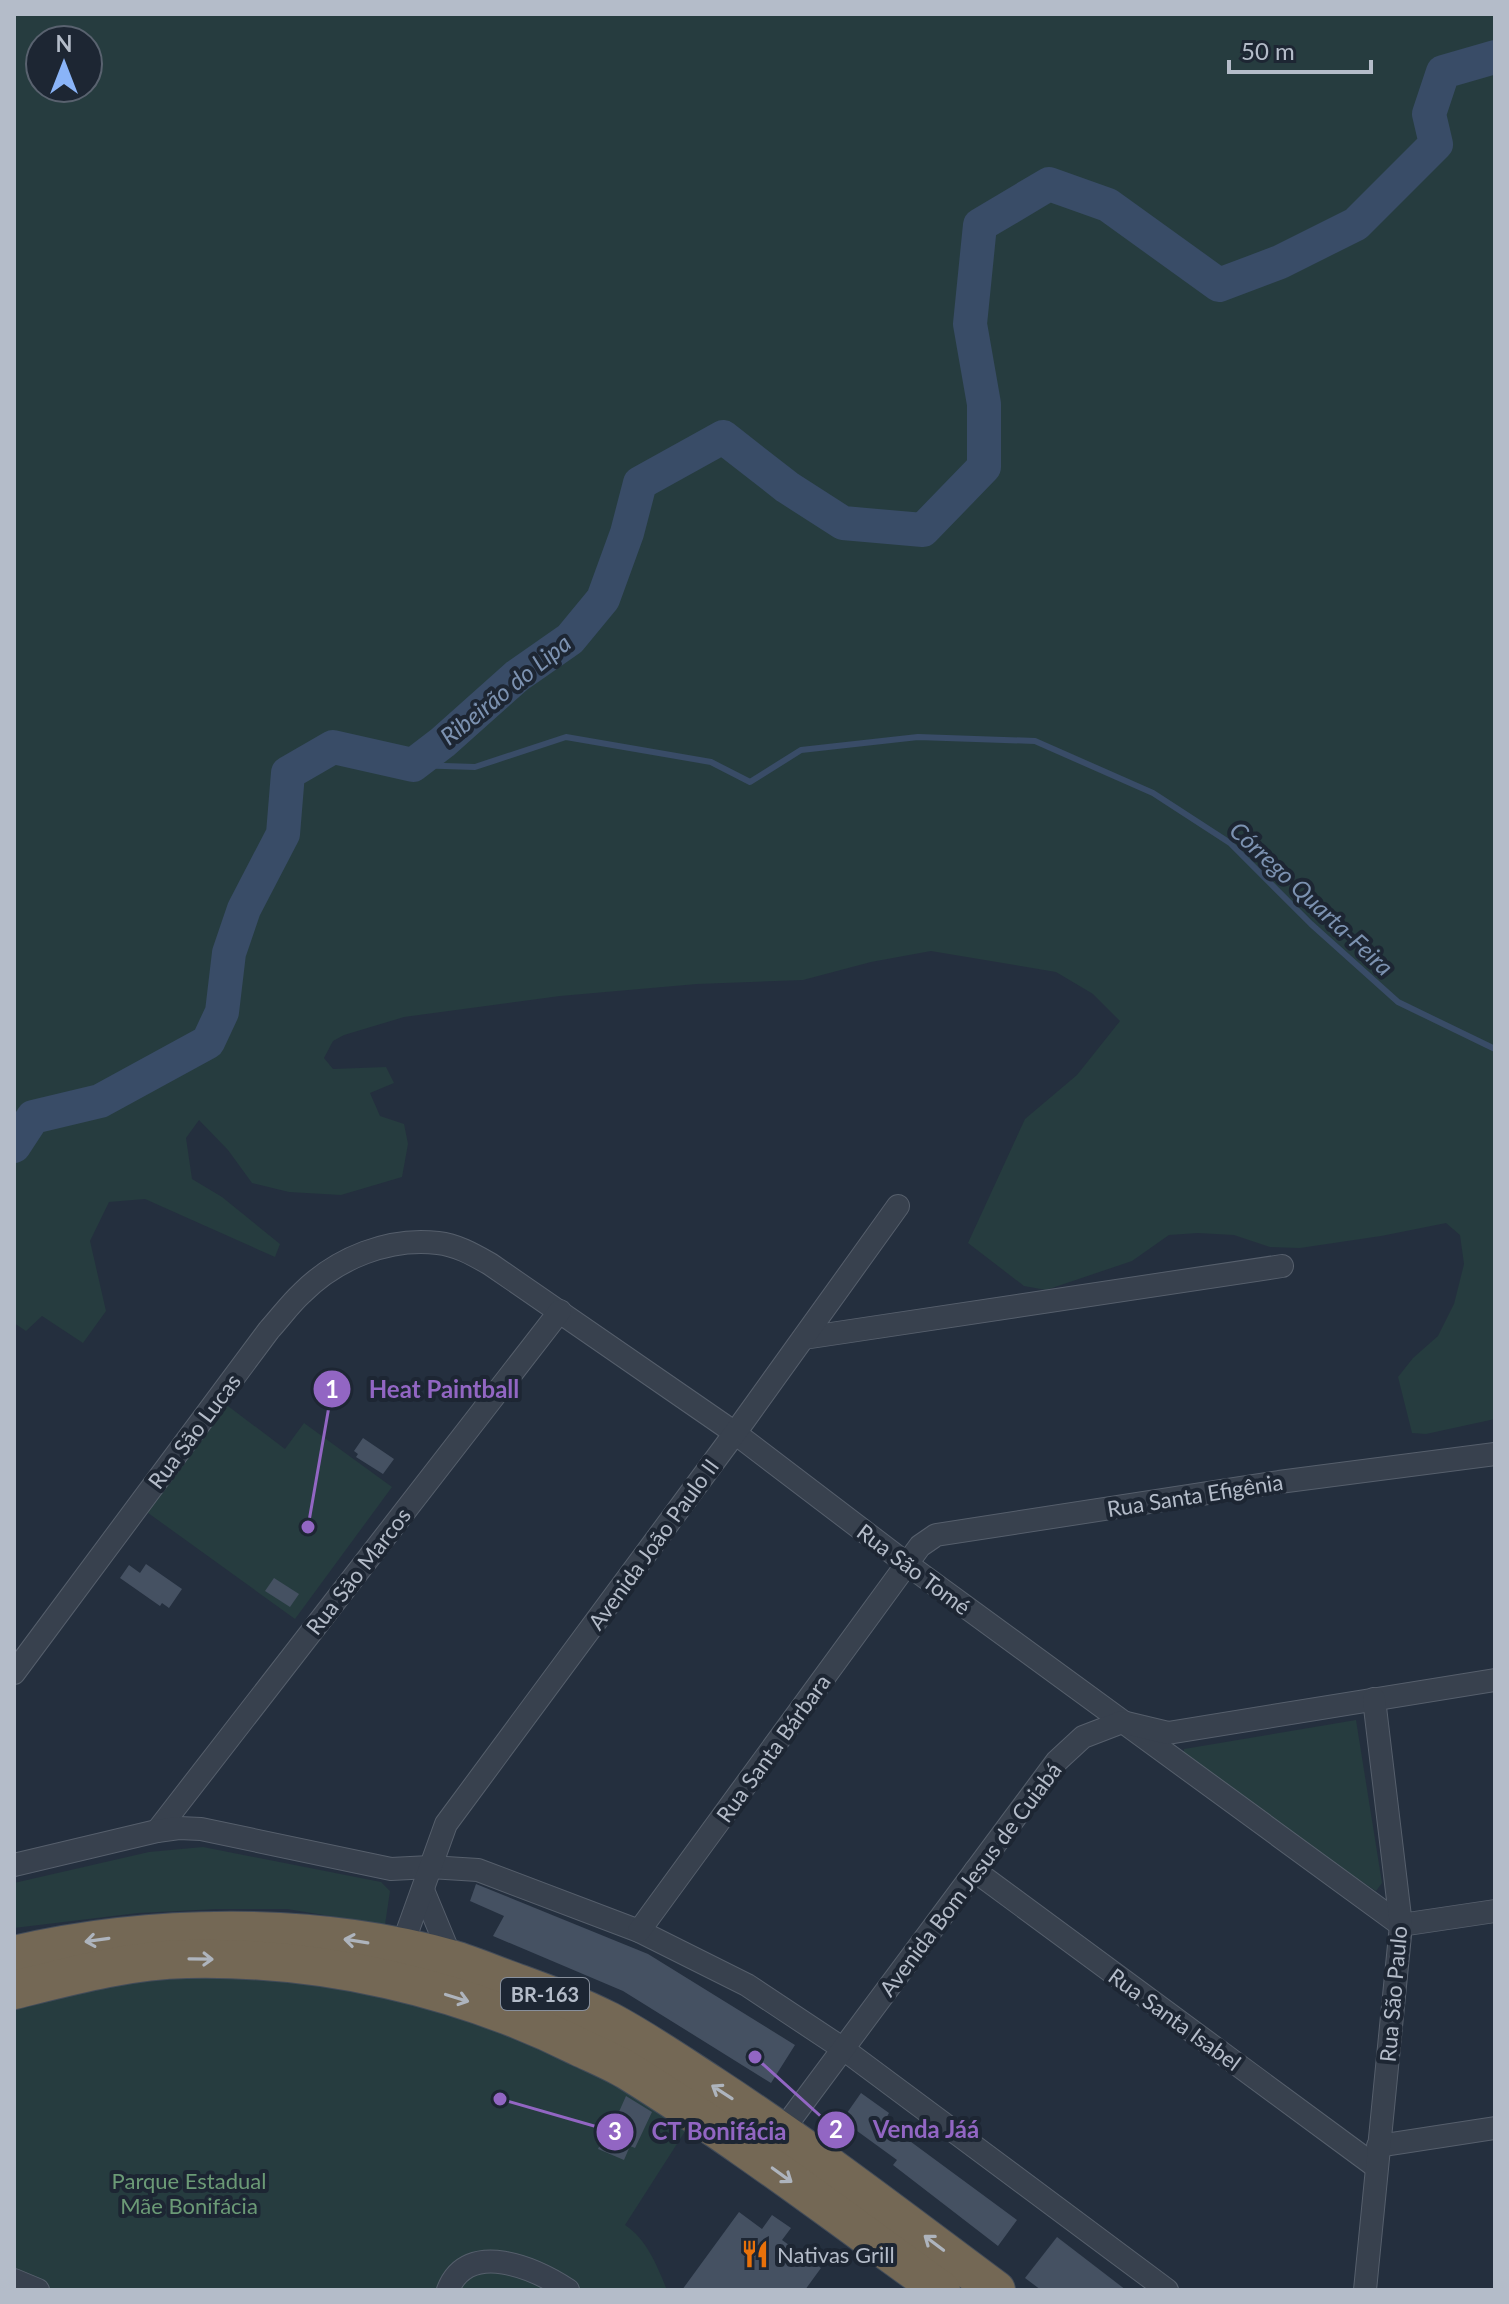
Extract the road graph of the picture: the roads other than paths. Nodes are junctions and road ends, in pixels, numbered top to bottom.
1 (898, 1206) dead end
2 (414, 1242) joint
3 (1282, 1266) dead end
4 (560, 1311) junction
5 (804, 1338) junction
6 (735, 1433) junction
7 (1495, 1454) edge
8 (907, 1564) junction
9 (14, 1673) edge
10 (1495, 1680) edge
11 (1374, 1699) junction
12 (1122, 1722) junction
13 (157, 1831) junction
14 (14, 1865) edge
15 (430, 1867) junction
16 (975, 1871) junction
17 (423, 1890) junction
18 (1495, 1911) edge
19 (1401, 1925) junction
20 (639, 1931) junction
21 (401, 1949) junction
22 (14, 1955) edge
23 (452, 1960) junction
24 (14, 1990) edge
25 (842, 2048) junction
26 (1495, 2128) edge
27 (782, 2131) junction
28 (1376, 2156) junction
29 (14, 2280) edge
30 (38, 2290) edge
31 (448, 2290) edge
32 (568, 2290) edge
33 (941, 2290) edge
34 (996, 2290) edge
35 (1167, 2290) edge
36 (1365, 2290) edge

1 - 5 street, Avenida João Paulo II
2 - 4 street, Rua São Tomé
2 - 9 street, Rua São Lucas
3 - 5 street
4 - 6 street, Rua São Tomé
4 - 13 street, Rua São Marcos
5 - 6 street, Avenida João Paulo II
6 - 8 street, Rua São Tomé
6 - 15 street, Avenida João Paulo II
7 - 8 street, Rua Santa Efigênia
8 - 12 street, Rua São Tomé
8 - 20 street, Rua Santa Bárbara
10 - 11 street
11 - 12 street
11 - 19 street, Rua São Paulo
12 - 16 street, Avenida Bom Jesus de Cuiabá
12 - 19 street, Rua São Tomé
13 - 14 street
13 - 15 street
15 - 17 street, Avenida João Paulo II
15 - 20 street
16 - 25 street, Avenida Bom Jesus de Cuiabá
16 - 28 street, Rua Santa Isabel
17 - 21 street, Avenida João Paulo II
17 - 23 street
18 - 19 street
19 - 28 street, Rua São Paulo
20 - 25 street
21 -> 22 highway, BR-163
21 - 23 highway, BR-163
27 -> 23 highway, BR-163
24 -> 33 highway, BR-163
25 - 27 street, Avenida Bom Jesus de Cuiabá
25 - 35 street
26 - 28 street
34 -> 27 highway, BR-163
28 - 36 street, Rua São Paulo
29 - 30 street
31 - 32 street

